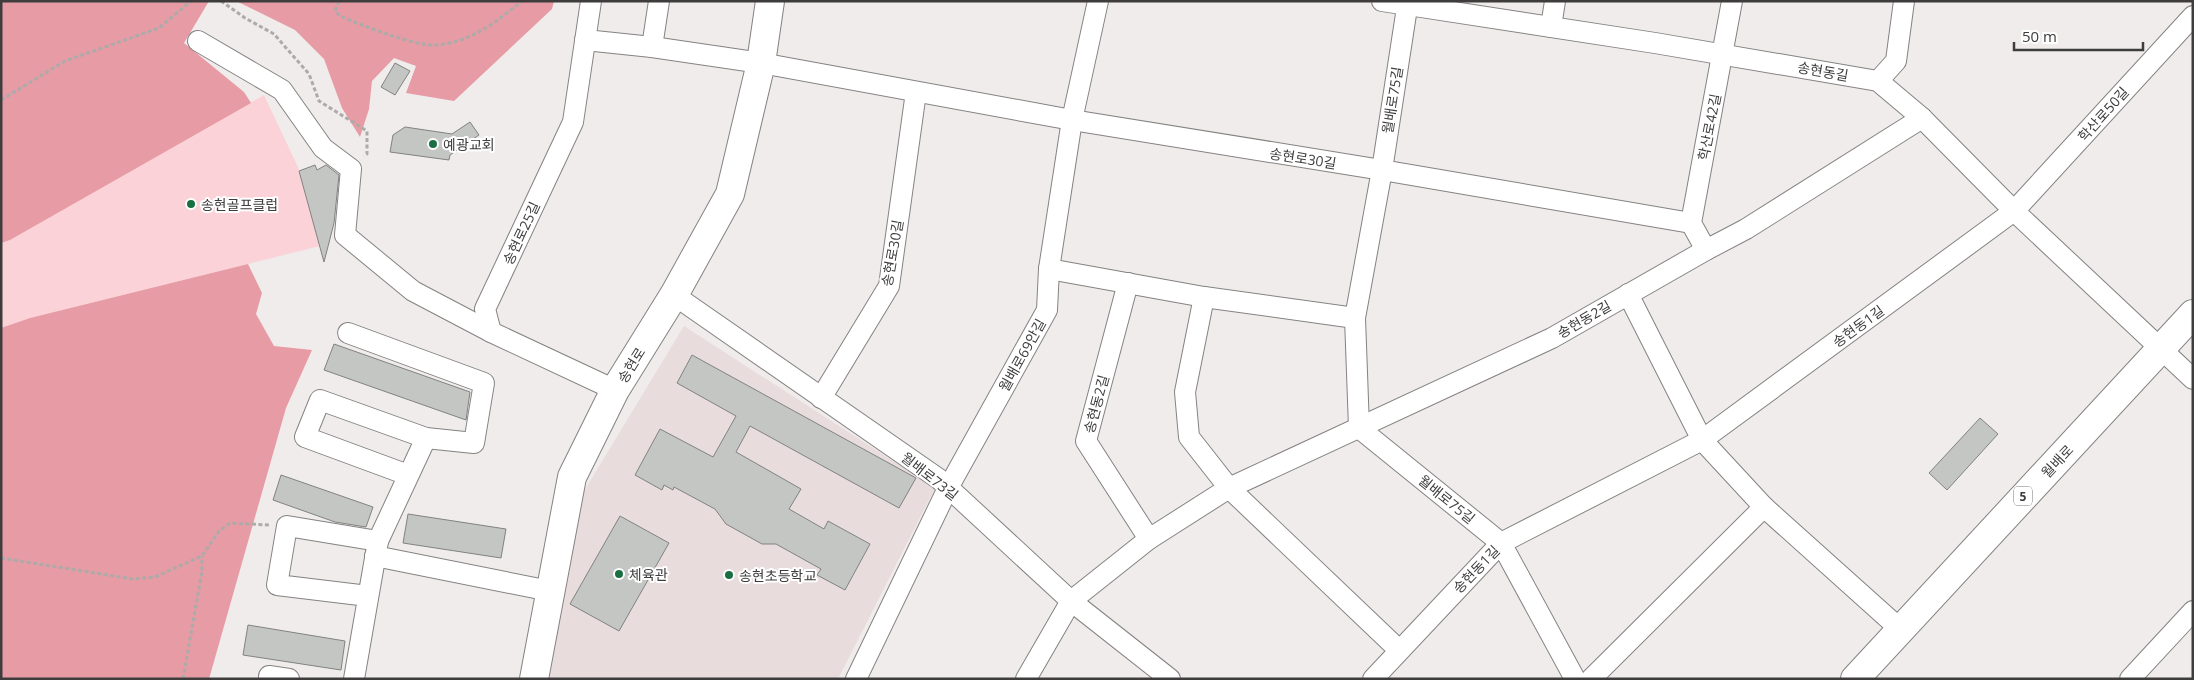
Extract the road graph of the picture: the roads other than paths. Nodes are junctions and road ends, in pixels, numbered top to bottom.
1 (591, 1) edge
2 (659, 1) edge
3 (770, 1) edge
4 (1098, 1) edge
5 (1382, 1) edge
6 (1556, 1) edge
7 (1732, 1) edge
8 (1904, 1) edge
9 (1408, 3) edge
10 (2193, 16) edge
11 (1552, 27) junction
12 (585, 40) junction
13 (198, 41) dead end
14 (652, 47) junction
15 (1723, 54) junction
16 (761, 63) junction
17 (1878, 80) junction
18 (916, 92) junction
19 (1922, 118) junction
20 (1072, 120) junction
21 (1382, 170) junction
22 (2014, 212) junction
23 (1690, 223) junction
24 (1706, 250) junction
25 (1049, 269) junction
26 (1128, 283) junction
27 (1628, 294) junction
28 (674, 295) junction
29 (1204, 297) junction
30 (2193, 314) edge
31 (1355, 318) junction
32 (491, 332) junction
33 (348, 333) dead end
34 (2161, 348) junction
35 (2193, 379) edge
36 (615, 390) junction
37 (821, 398) junction
38 (1359, 428) junction
39 (426, 438) junction
40 (1702, 440) junction
41 (408, 475) junction
42 (948, 488) junction
43 (1229, 488) junction
44 (1764, 507) junction
45 (1149, 539) junction
46 (1501, 543) junction
47 (376, 548) junction
48 (550, 591) junction
49 (368, 596) junction
50 (1071, 601) junction
51 (2193, 611) edge
52 (1900, 628) junction
53 (1399, 650) junction
54 (1856, 678) edge
55 (269, 679) edge
56 (289, 679) edge
57 (354, 679) edge
58 (534, 679) edge
59 (856, 679) edge
60 (1026, 679) edge
61 (1170, 679) edge
62 (1373, 679) edge
63 (1575, 679) edge
64 (1591, 679) edge
65 (2130, 679) edge

1 - 12 street, 송현로25길
2 - 14 street
3 - 16 main road, 송현로
4 - 20 street, 월배로69안길
5 - 9 street, 송현동길
6 - 11 street
7 - 15 street, 학산로42길
8 - 17 street
9 - 11 street, 송현동길
9 - 21 street, 월배로75길
10 - 22 street, 학산로50길
11 - 15 street, 송현동길
12 - 14 street
12 - 32 street, 송현로25길
13 - 32 street
14 - 16 street
15 - 17 street, 송현동길
15 - 23 street, 학산로42길
16 - 18 street, 송현로30길
16 - 28 main road, 송현로
17 - 19 street
18 - 20 street, 송현로30길
18 - 37 street, 송현로30길
19 - 22 street
19 - 24 street, 송현동2길
20 - 21 street, 송현로30길
20 - 25 street, 월배로69안길
21 - 23 street, 송현로30길
21 - 31 street, 월배로75길
22 - 34 street
22 - 40 street, 송현동1길
23 - 24 street
24 - 27 street, 송현동2길
25 - 26 street
25 - 42 street, 월배로69안길
26 - 29 street
26 - 45 street, 송현동2길
27 - 38 street, 송현동2길
27 - 40 street
28 - 36 main road, 송현로
28 - 37 street, 월배로73길
29 - 31 street
29 - 43 street
30 - 34 main road, 월배로 / 5
31 - 38 street, 월배로75길
32 - 36 street
33 - 39 street
34 - 35 street
34 - 52 main road, 월배로 / 5
36 - 48 main road, 송현로
37 - 42 street, 월배로73길
38 - 43 street, 송현동2길
38 - 46 street, 월배로75길
39 - 41 street
39 - 41 street
40 - 44 street
40 - 46 street, 송현동1길
41 - 47 street
42 - 50 street, 월배로73길
42 - 59 street, 월배로69안길
43 - 45 street, 송현동2길
43 - 53 street
44 - 52 street
44 - 64 street
45 - 50 street, 송현동2길
46 - 53 street, 송현동1길
46 - 63 street, 월배로75길
47 - 48 street
47 - 49 street
47 - 49 street
48 - 58 main road, 송현로
49 - 57 street
50 - 60 street
50 - 61 street, 월배로73길
51 - 65 street
52 - 54 main road, 월배로 / 5
53 - 62 street, 송현동1길
55 - 56 street

